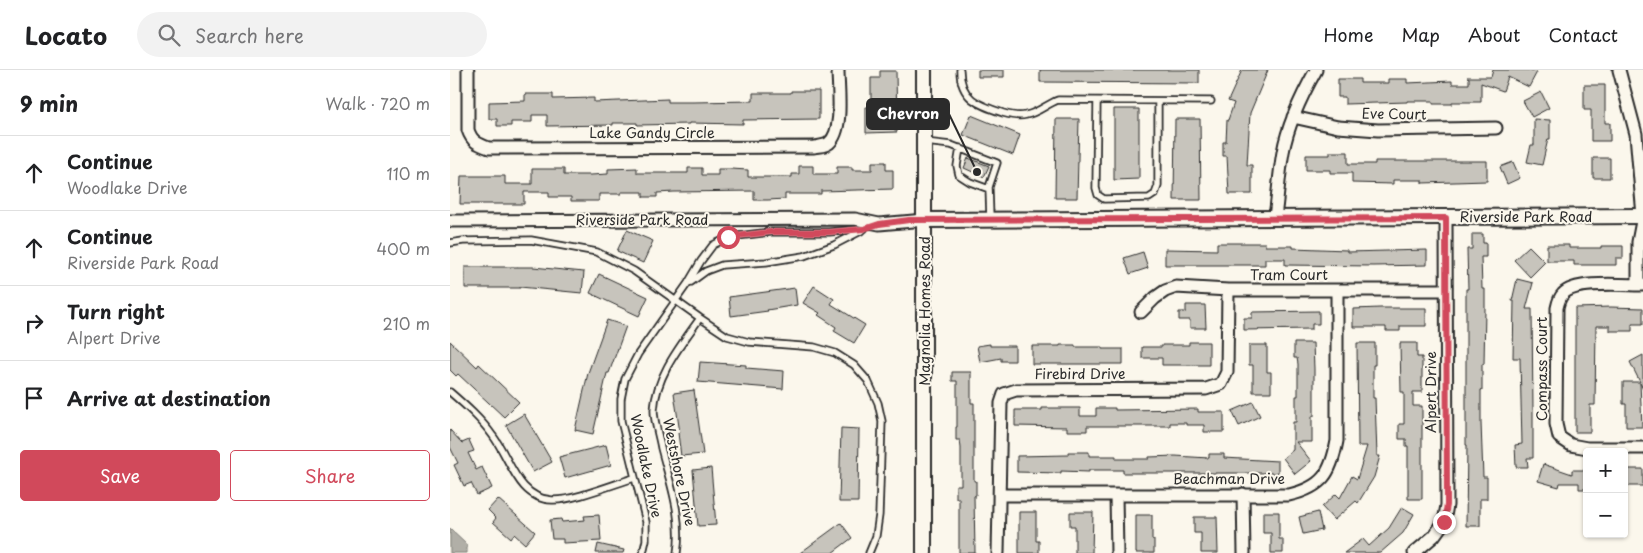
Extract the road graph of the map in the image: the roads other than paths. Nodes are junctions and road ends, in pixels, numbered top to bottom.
1 (468, 70) edge
2 (838, 70) edge
3 (924, 70) edge
4 (960, 70) edge
5 (1316, 70) edge
6 (1620, 70) edge
7 (1097, 101) junction
8 (1158, 101) junction
9 (1211, 101) dead end
10 (1294, 117) junction
11 (1496, 128) dead end
12 (1639, 133) edge
13 (924, 142) junction
14 (960, 148) junction
15 (989, 189) junction
16 (1643, 216) edge
17 (1275, 217) junction
18 (1446, 218) junction
19 (450, 220) edge
20 (925, 220) junction
21 (990, 220) junction
22 (879, 224) junction
23 (864, 229) junction
24 (450, 243) edge
25 (688, 283) junction
26 (1641, 285) edge
27 (1228, 290) junction
28 (1337, 290) junction
29 (1445, 290) junction
30 (677, 300) junction
31 (1141, 312) dead end
32 (700, 318) junction
33 (450, 392) edge
34 (1643, 448) edge
35 (634, 478) junction
36 (1116, 494) junction
37 (1243, 494) junction
38 (999, 495) junction
39 (643, 553) edge
40 (676, 553) edge
41 (869, 553) edge
42 (924, 553) edge
43 (998, 553) edge
44 (1116, 553) edge
45 (1244, 553) edge
46 (1414, 553) edge

1 - 2 street, Lake Gandy Circle
3 - 13 street, Magnolia Homes Road
4 - 7 lane
5 - 10 street
6 - 12 street, Compass Court
7 - 8 lane
7 - 8 lane
8 - 9 lane
10 - 11 street, Eve Court
10 - 17 street
12 - 16 street, Compass Court
13 - 14 lane
13 - 20 street, Magnolia Homes Road
14 - 15 lane
14 - 15 lane
15 - 21 lane
16 - 18 street, Riverside Park Road
16 - 26 street, Compass Court
17 - 18 street, Riverside Park Road
17 - 21 street, Riverside Park Road
18 - 29 street, Alpert Drive
19 - 22 street, Riverside Park Road
20 - 21 street, Riverside Park Road
20 - 22 street, Riverside Park Road
20 - 42 street, Magnolia Homes Road
22 - 23 lane, Woodlake Drive
23 - 25 lane, Woodlake Drive
23 - 25 lane, Woodlake Drive
24 - 30 lane
25 - 30 lane, Woodlake Drive
26 - 34 street, Compass Court
27 - 28 street, Tram Court
27 - 31 street, Tram Court
27 - 38 street, Firebird Drive
28 - 29 street, Tram Court
28 - 37 street, Beachman Drive
29 - 46 street, Alpert Drive
30 - 32 lane
30 - 35 lane, Woodlake Drive
32 - 40 lane, Westshore Drive
32 - 41 lane
33 - 35 lane
35 - 39 lane, Woodlake Drive
36 - 37 street, Beachman Drive
36 - 38 street, Beachman Drive
36 - 44 street
37 - 45 street
38 - 43 street, Firebird Drive

